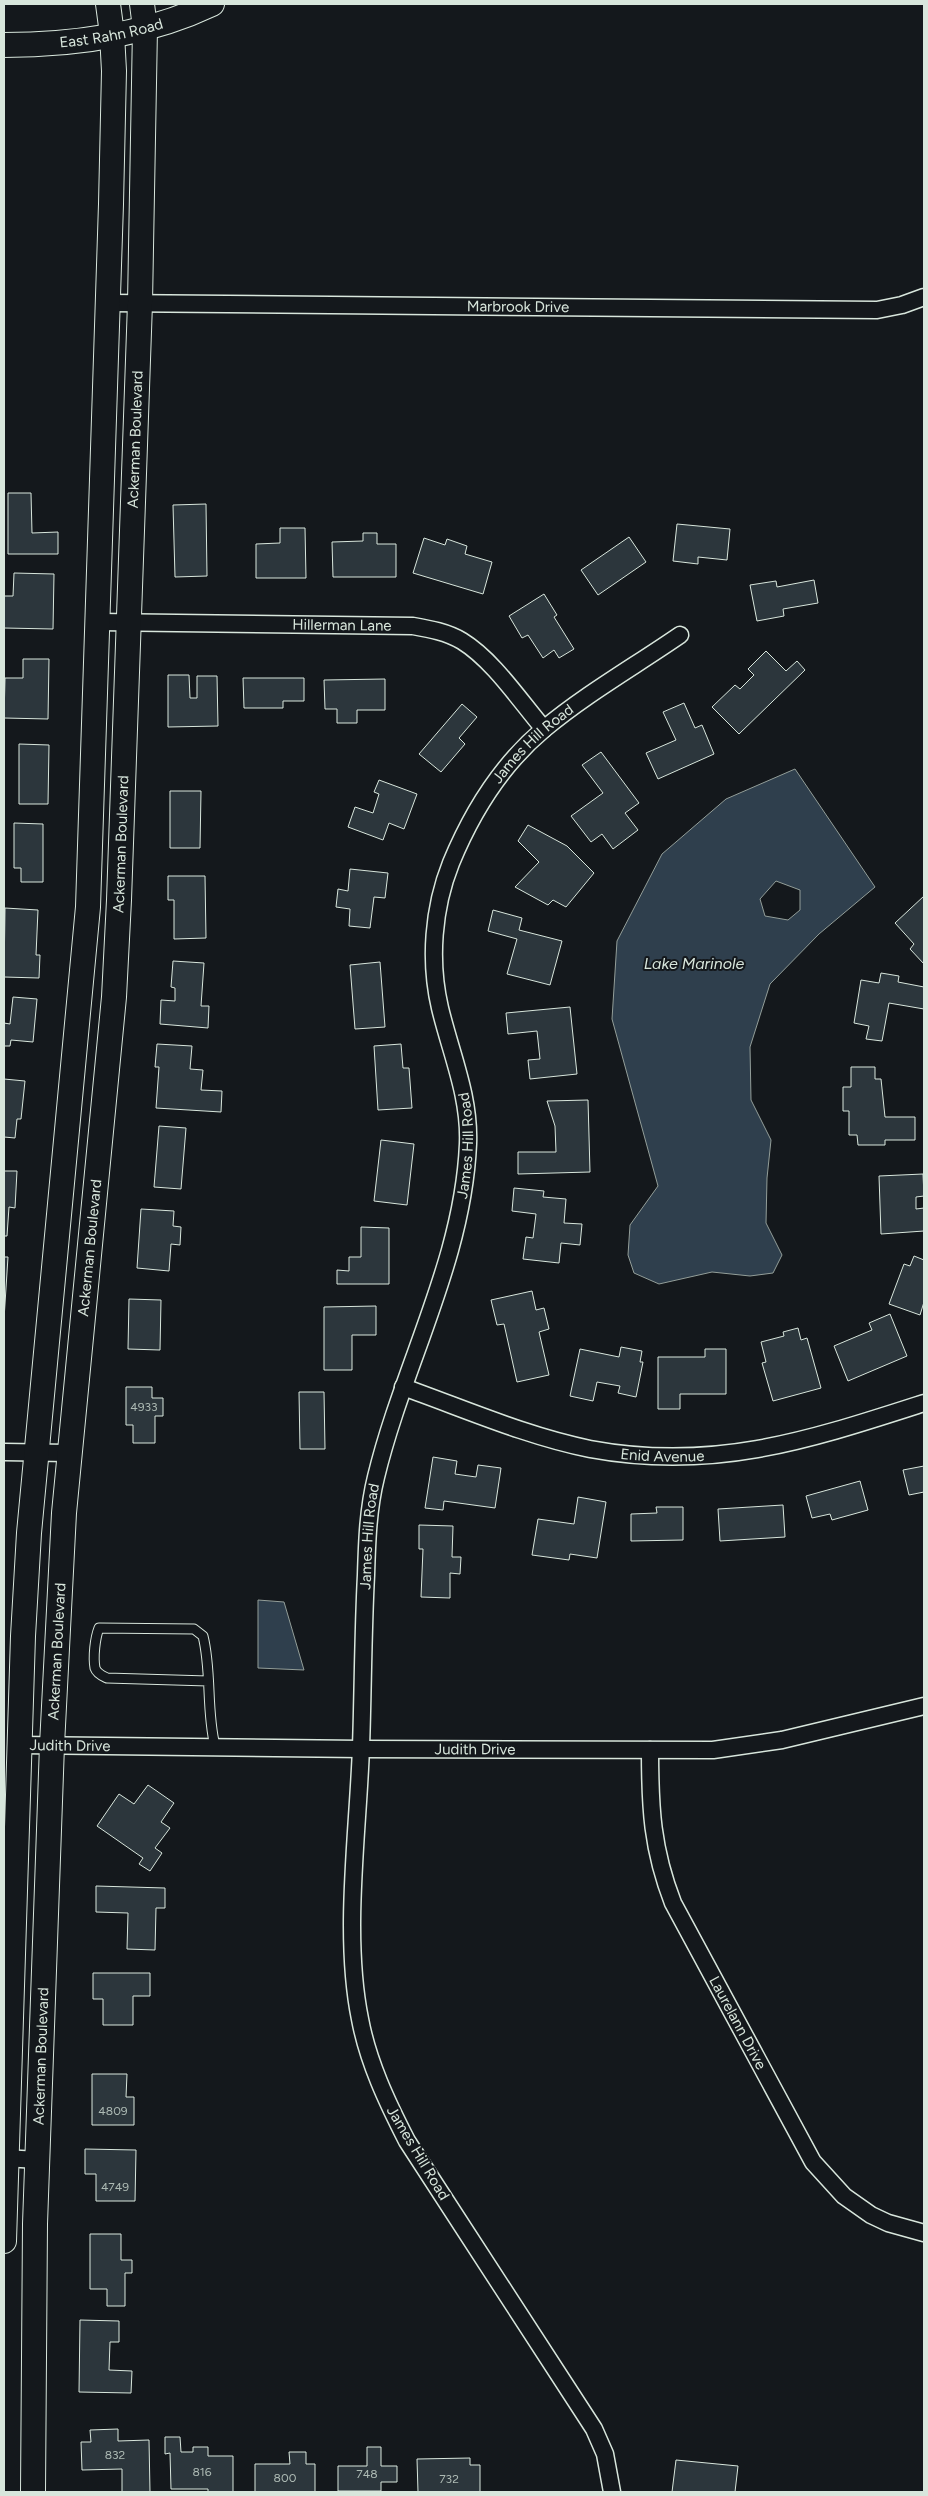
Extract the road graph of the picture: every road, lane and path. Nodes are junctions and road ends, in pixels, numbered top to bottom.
1 (108, 4) edge
2 (142, 4) edge
3 (212, 4) edge
4 (145, 28) junction
5 (112, 34) junction
6 (4, 45) edge
7 (924, 297) edge
8 (108, 303) junction
9 (140, 303) junction
10 (98, 622) junction
11 (129, 622) junction
12 (680, 635) dead end
13 (544, 729) junction
14 (403, 1387) junction
15 (924, 1403) edge
16 (4, 1452) edge
17 (36, 1452) junction
18 (68, 1453) junction
19 (208, 1681) junction
20 (924, 1706) edge
21 (20, 1744) junction
22 (52, 1745) junction
23 (215, 1746) junction
24 (361, 1749) junction
25 (650, 1750) junction
26 (5, 2158) edge
27 (38, 2160) junction
28 (924, 2233) edge
29 (4, 2241) edge
30 (33, 2492) edge
31 (612, 2492) edge

1 - 5 street, Ackerman Boulevard
2 - 4 street, Ackerman Boulevard
3 - 4 street, East Rahn Road
4 - 5 street, East Rahn Road
4 - 9 street, Ackerman Boulevard
5 - 6 street, East Rahn Road
5 - 8 street, Ackerman Boulevard
7 - 9 street, Marbrook Drive
8 - 9 street, Marbrook Drive
8 - 10 street, Ackerman Boulevard
9 - 11 street, Ackerman Boulevard
10 - 11 street, Hillerman Lane
10 - 17 street, Ackerman Boulevard
11 - 13 street, Hillerman Lane
11 - 18 street, Ackerman Boulevard
12 - 13 street, James Hill Road
13 - 14 street, James Hill Road
14 - 15 street, Enid Avenue
14 - 24 street, James Hill Road
16 - 17 street
17 - 18 street
17 - 21 street, Ackerman Boulevard
18 - 22 street, Ackerman Boulevard
19 - 19 lane
19 - 23 lane
20 - 25 street, Judith Drive
21 - 22 street, Judith Drive
21 - 26 street, Ackerman Boulevard
22 - 23 street, Judith Drive
22 - 27 street, Ackerman Boulevard
23 - 24 street, Judith Drive
24 - 25 street, Judith Drive
24 - 31 street, James Hill Road
25 - 28 street, Laurelann Drive
26 - 27 street
26 - 29 street, Ackerman Boulevard
27 - 30 street, Ackerman Boulevard

